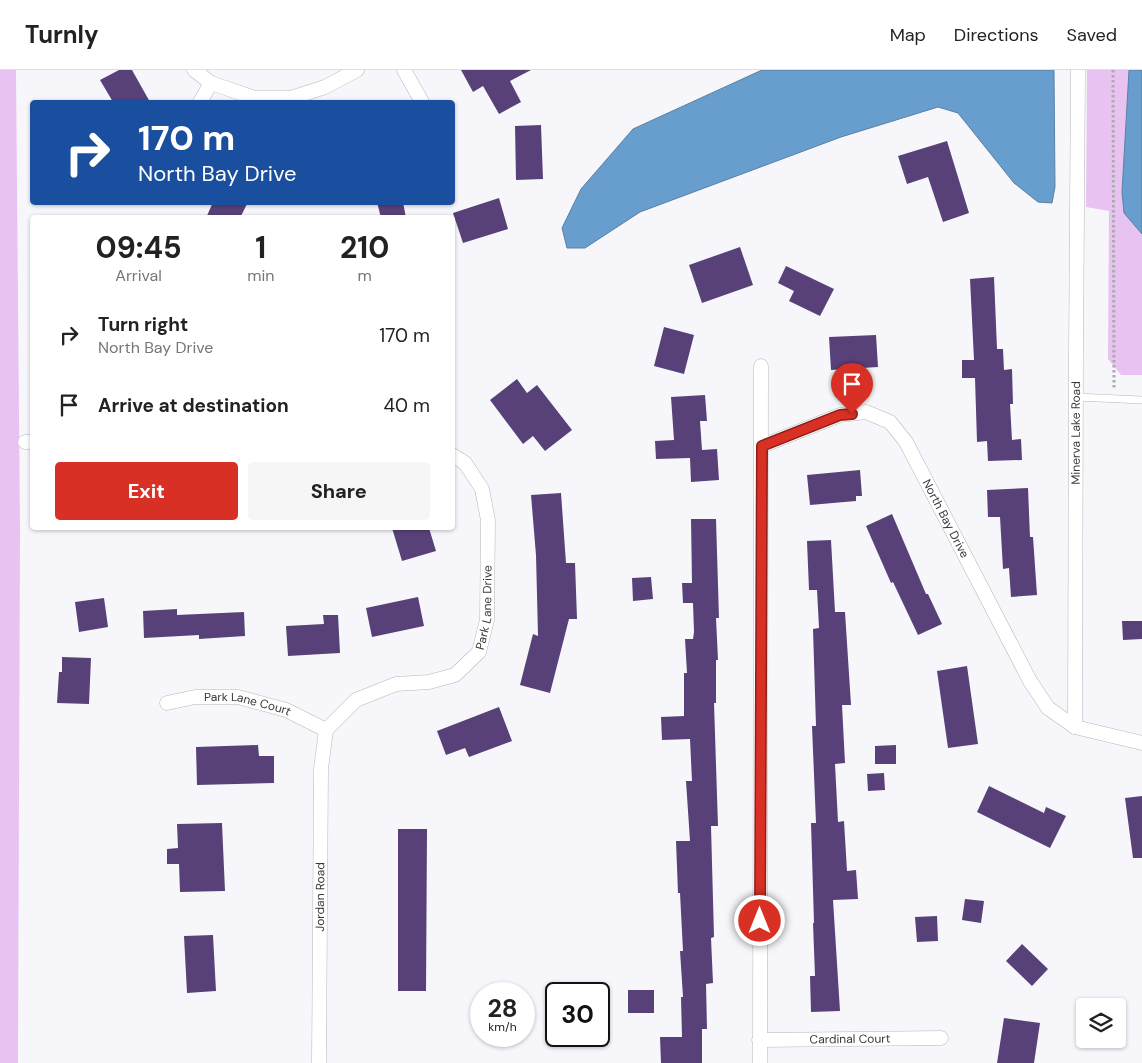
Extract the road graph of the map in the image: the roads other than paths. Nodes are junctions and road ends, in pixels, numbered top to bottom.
1 (194, 70) edge
2 (357, 70) edge
3 (404, 70) edge
4 (1078, 70) edge
5 (211, 83) junction
6 (201, 100) edge
7 (421, 100) edge
8 (762, 366) dead end
9 (1076, 397) junction
10 (1142, 400) edge
11 (762, 446) junction
12 (455, 457) edge
13 (167, 703) dead end
14 (1075, 727) junction
15 (326, 730) junction
16 (1142, 744) edge
17 (941, 1038) dead end
18 (759, 1040) junction
19 (319, 1063) edge
20 (760, 1063) edge

1 - 5 street
2 - 5 street
3 - 7 street
4 - 9 street, Minerva Lake Road
5 - 6 street
8 - 11 street
9 - 10 lane
9 - 14 street, Minerva Lake Road
11 - 14 street, North Bay Drive
11 - 18 street
12 - 15 street, Park Lane Drive
13 - 15 street, Park Lane Court
14 - 16 street
15 - 19 street, Jordan Road
17 - 18 street, Cardinal Court
18 - 20 street

